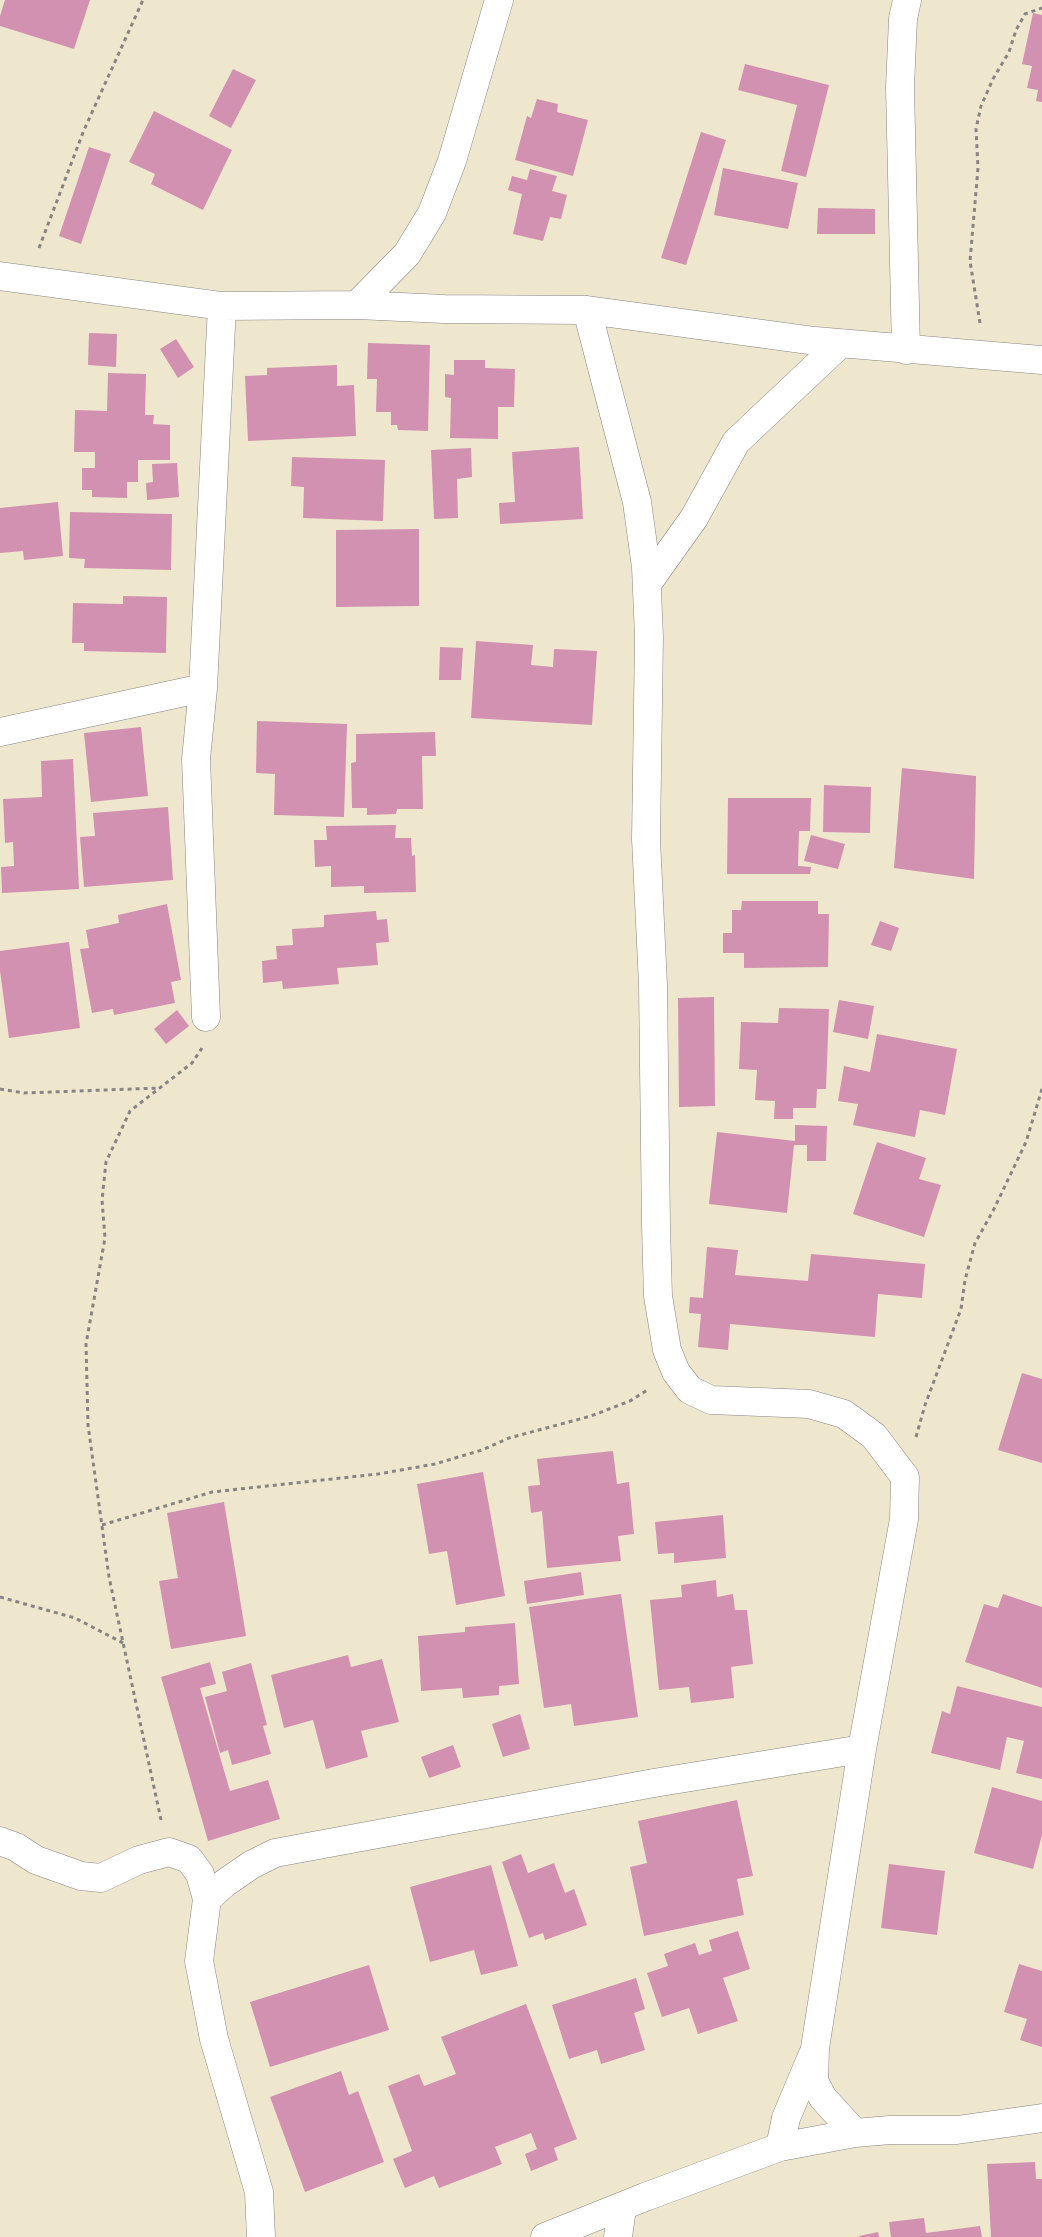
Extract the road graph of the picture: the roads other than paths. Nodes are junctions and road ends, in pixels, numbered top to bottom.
1 (499, 0) edge
2 (907, 0) edge
3 (13, 278) edge
4 (357, 305) junction
5 (222, 306) junction
6 (587, 310) junction
7 (840, 344) junction
8 (906, 350) junction
9 (1042, 360) edge
10 (647, 584) junction
11 (203, 688) junction
12 (0, 732) edge
13 (206, 1017) road end
14 (862, 1749) junction
15 (0, 1840) edge
16 (207, 1900) junction
17 (816, 2048) junction
18 (1042, 2118) edge
19 (855, 2133) junction
20 (780, 2147) junction
21 (622, 2208) junction
22 (262, 2237) edge
23 (545, 2237) edge
24 (618, 2237) edge

1 - 4 street
2 - 8 street
3 - 5 street
4 - 5 street
4 - 6 street
5 - 11 street
6 - 7 street
6 - 10 street
7 - 8 street
7 - 10 street
8 - 9 street
10 - 14 street
11 - 12 street
11 - 13 street
14 - 16 street
14 - 17 street
15 - 16 street
16 - 22 street
17 - 19 street
17 - 20 street
18 - 19 street
19 - 20 street
20 - 21 street
21 - 23 street
21 - 24 street

